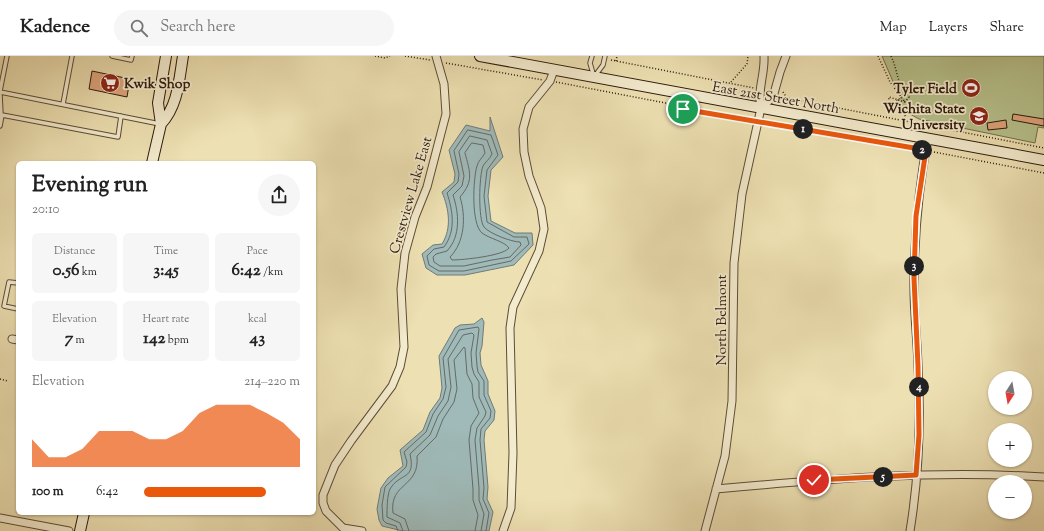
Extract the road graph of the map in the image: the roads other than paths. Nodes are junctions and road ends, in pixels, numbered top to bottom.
1 (7, 56) edge
2 (72, 56) edge
3 (114, 56) edge
4 (132, 56) edge
5 (166, 56) edge
6 (184, 56) edge
7 (480, 56) edge
8 (592, 56) edge
9 (764, 56) edge
10 (786, 56) edge
11 (605, 57) edge
12 (436, 59) edge
13 (554, 70) junction
14 (594, 77) junction
15 (0, 93) edge
16 (63, 104) junction
17 (761, 108) junction
18 (1, 115) edge
19 (122, 116) junction
20 (161, 124) junction
21 (0, 126) edge
22 (928, 138) junction
23 (1044, 160) edge
24 (152, 161) edge
25 (16, 283) edge
26 (16, 309) edge
27 (916, 475) junction
28 (1044, 477) edge
29 (716, 489) junction
30 (84, 515) edge
31 (0, 518) edge
32 (69, 531) edge
33 (80, 531) edge
34 (362, 531) edge
35 (503, 531) edge
36 (705, 531) edge
37 (910, 531) edge

1 - 15 lane
2 - 16 lane
3 - 4 lane
5 - 20 main road
6 - 20 main road
7 - 13 main road, East 21st Street North
8 - 14 lane
9 - 17 street
10 - 17 street
11 - 14 lane
12 - 34 street, Crestview Lake East
13 - 14 main road, East 21st Street North
13 - 35 street
14 - 17 main road, East 21st Street North
15 - 16 lane
15 - 18 lane
16 - 19 lane
17 - 22 main road, East 21st Street North
17 - 29 street, North Belmont
18 - 19 lane
18 - 21 lane
19 - 20 lane
20 - 24 main road
22 - 23 main road, East 21st Street North
22 - 27 street
25 - 26 lane
27 - 28 street
27 - 29 street
27 - 37 street
29 - 36 street, North Belmont
30 - 33 main road
31 - 32 street

